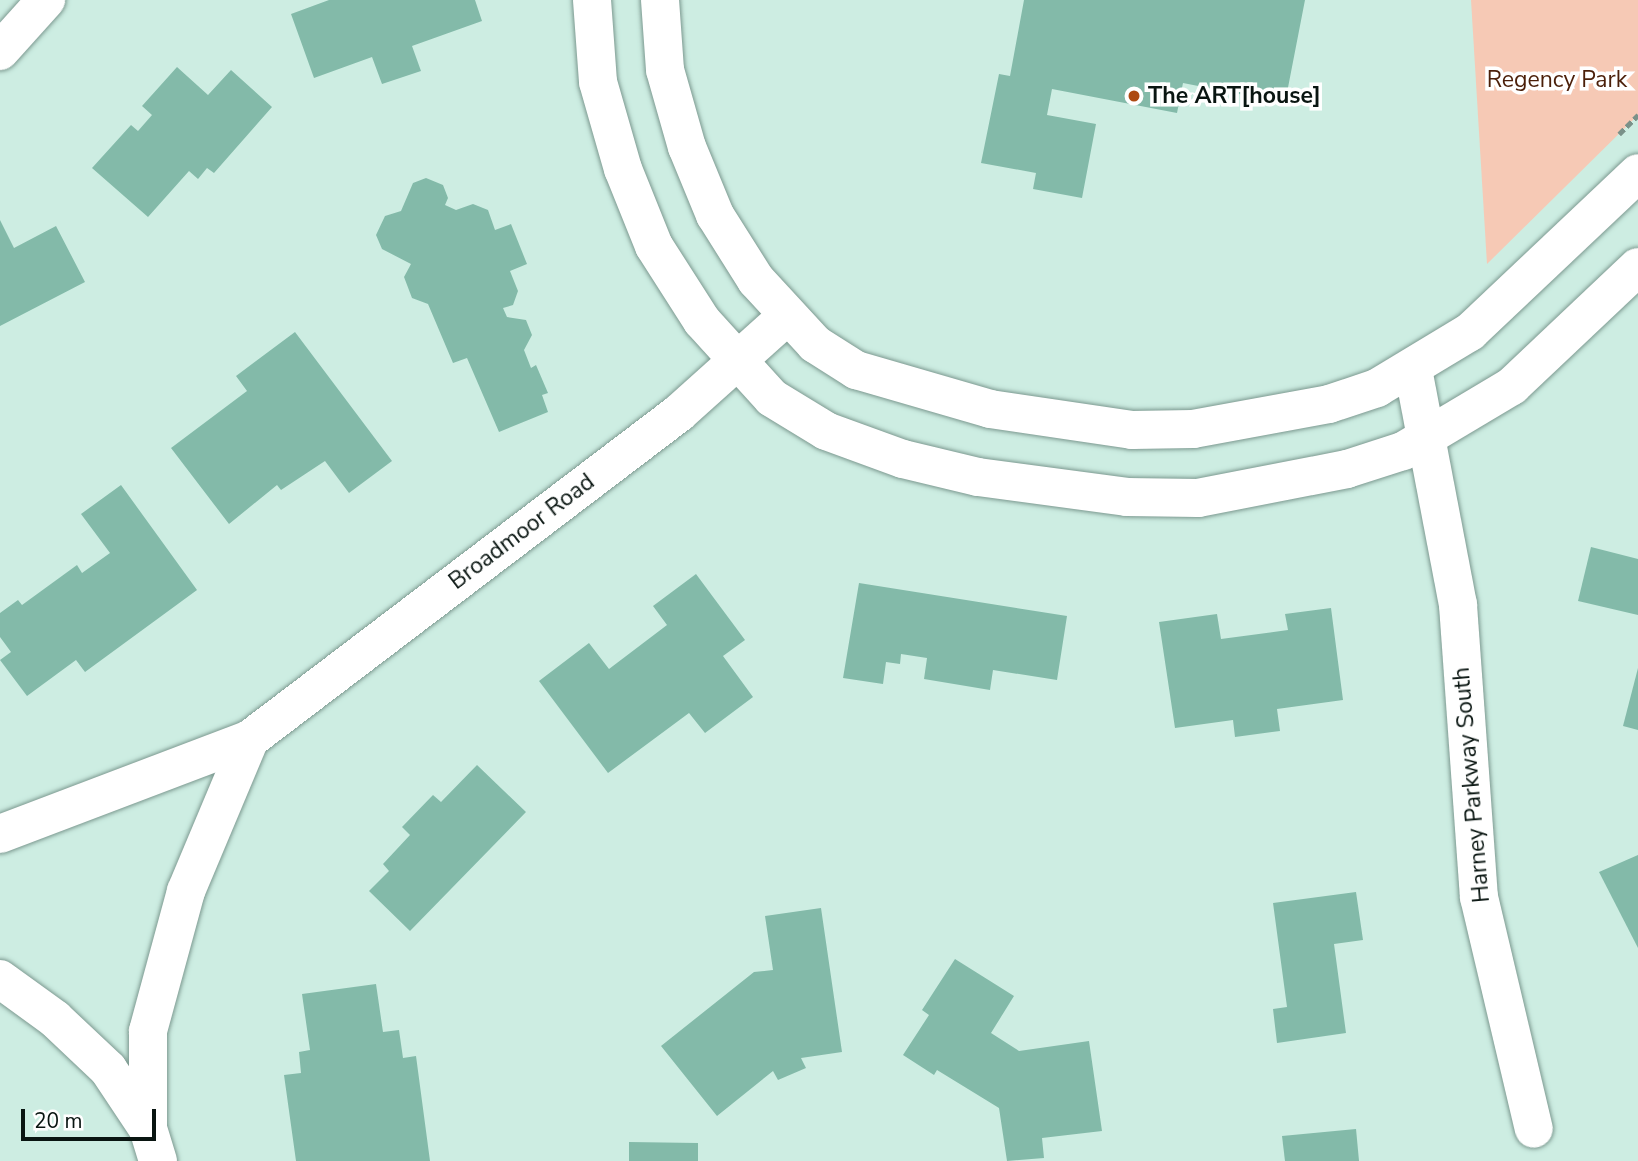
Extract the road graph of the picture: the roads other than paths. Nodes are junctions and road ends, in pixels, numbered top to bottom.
1 (47, 0) edge
2 (592, 0) edge
3 (660, 0) edge
4 (0, 51) edge
5 (1638, 173) edge
6 (1638, 267) edge
7 (787, 316) junction
8 (736, 363) junction
9 (1413, 369) junction
10 (1427, 438) junction
11 (250, 739) junction
12 (0, 834) edge
13 (0, 979) edge
14 (1534, 1129) dead end
15 (153, 1145) edge

1 - 4 street
2 - 8 street
3 - 7 street
5 - 9 street
6 - 10 street
7 - 8 street, Broadmoor Road
7 - 9 street
8 - 10 street
8 - 11 street, Broadmoor Road
9 - 10 street, Harney Parkway South
10 - 14 street, Harney Parkway South
11 - 12 street, Broadmoor Road
11 - 15 street, Broadmoor Road
13 - 15 street, Broadmoor Road

